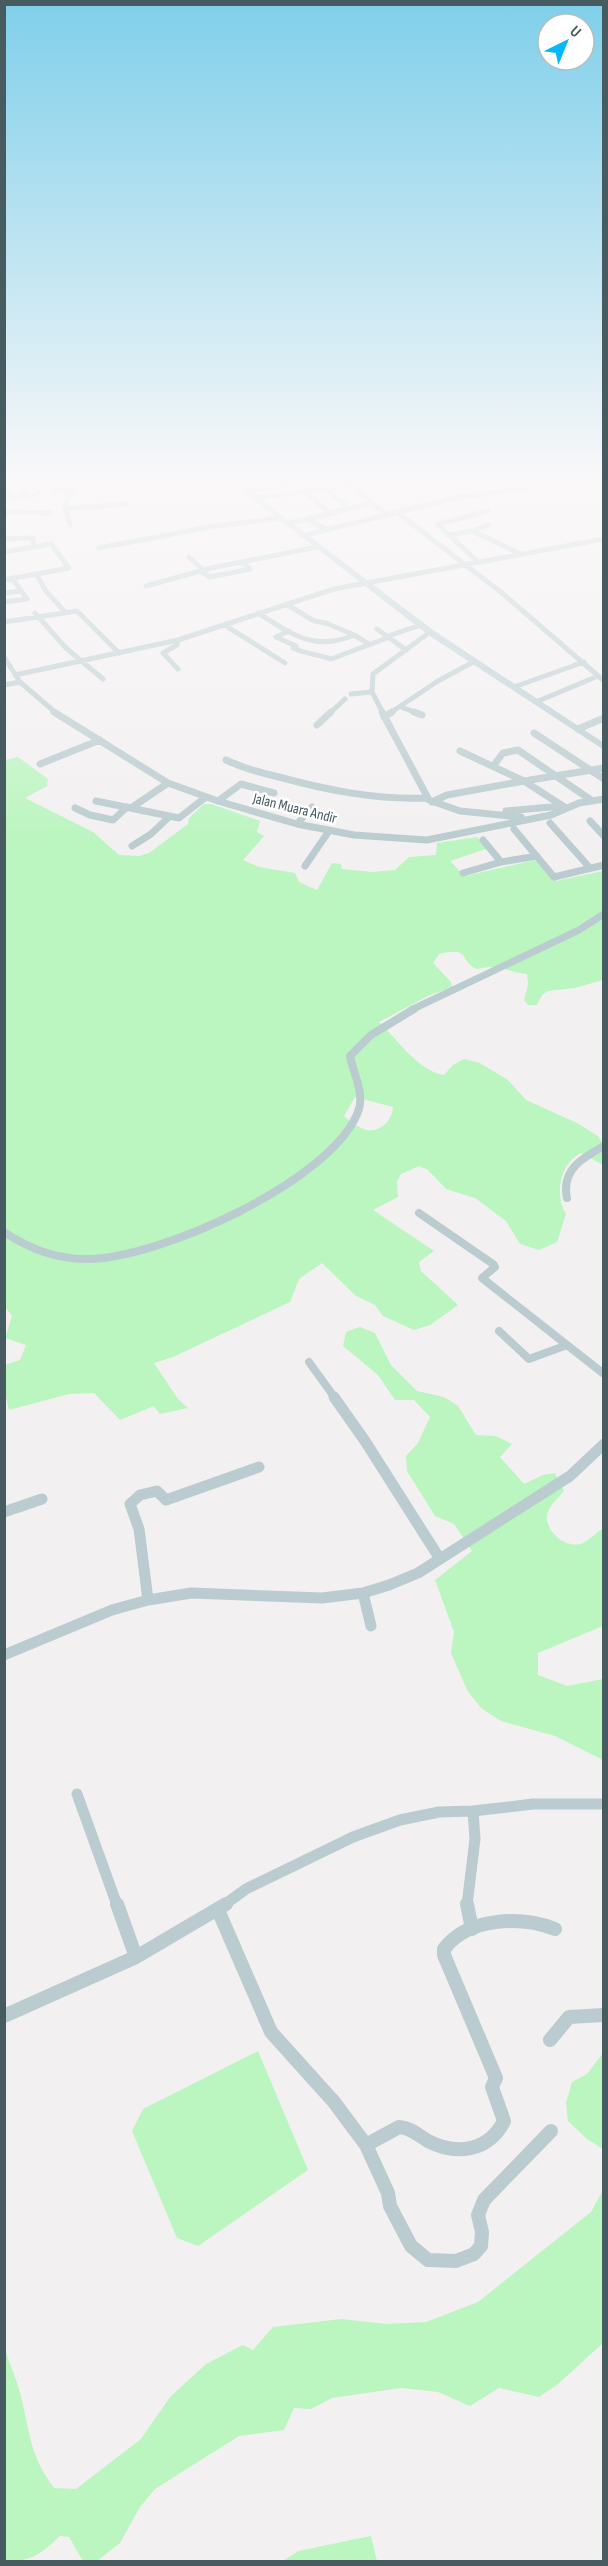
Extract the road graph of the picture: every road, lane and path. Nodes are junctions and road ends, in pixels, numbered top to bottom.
1 (59, 605) edge
2 (284, 605) edge
3 (287, 605) edge
4 (394, 605) edge
5 (516, 605) edge
6 (47, 609) dead end
7 (65, 612) junction
8 (258, 613) junction
9 (38, 616) junction
10 (4, 622) edge
11 (421, 625) junction
12 (226, 626) junction
13 (377, 629) dead end
14 (289, 631) junction
15 (430, 632) junction
16 (354, 635) junction
17 (387, 637) junction
18 (178, 640) junction
19 (369, 644) junction
20 (405, 651) junction
21 (119, 653) junction
22 (4, 657) edge
23 (80, 660) junction
24 (475, 661) junction
25 (584, 662) junction
26 (285, 663) dead end
27 (178, 669) dead end
28 (15, 675) junction
29 (598, 676) junction
30 (103, 679) dead end
31 (603, 681) edge
32 (20, 682) junction
33 (4, 684) edge
34 (514, 687) junction
35 (372, 692) junction
36 (537, 702) junction
37 (401, 707) junction
38 (422, 715) dead end
39 (384, 717) junction
40 (603, 718) edge
41 (317, 725) dead end
42 (578, 729) junction
43 (534, 733) dead end
44 (100, 740) junction
45 (603, 747) edge
46 (460, 751) dead end
47 (226, 760) dead end
48 (40, 764) dead end
49 (494, 765) junction
50 (603, 768) edge
51 (591, 770) junction
52 (556, 775) junction
53 (603, 779) edge
54 (524, 781) junction
55 (168, 783) junction
56 (274, 793) dead end
57 (206, 797) junction
58 (603, 799) edge
59 (429, 800) junction
60 (591, 800) junction
61 (96, 801) dead end
62 (218, 801) junction
63 (312, 807) dead end
64 (565, 807) junction
65 (75, 808) dead end
66 (129, 808) junction
67 (493, 811) dead end
68 (169, 817) junction
69 (530, 819) junction
70 (590, 821) dead end
71 (550, 823) dead end
72 (297, 824) junction
73 (514, 829) dead end
74 (329, 831) junction
75 (603, 836) edge
76 (483, 840) dead end
77 (132, 846) dead end
78 (537, 856) junction
79 (501, 862) junction
80 (603, 865) edge
81 (305, 866) dead end
82 (590, 868) junction
83 (463, 873) dead end
84 (603, 914) edge
85 (603, 1146) edge
86 (567, 1198) dead end
87 (419, 1213) dead end
88 (4, 1232) edge
89 (499, 1331) dead end
90 (567, 1345) junction
91 (309, 1362) dead end
92 (603, 1374) edge
93 (603, 1444) edge
94 (259, 1467) dead end
95 (42, 1499) dead end
96 (4, 1512) edge
97 (440, 1558) junction
98 (363, 1593) junction
99 (148, 1600) junction
100 (371, 1626) dead end
101 (4, 1655) edge
102 (76, 1794) dead end
103 (603, 1804) edge
104 (473, 1811) junction
105 (218, 1910) junction
106 (472, 1929) junction
107 (555, 1929) dead end
108 (136, 1957) junction
109 (603, 2015) edge
110 (4, 2016) edge
111 (550, 2040) dead end
112 (551, 2131) dead end
113 (366, 2145) junction

1 - 7 street
2 - 8 street
3 - 16 street
4 - 11 main road
5 - 25 street
6 - 9 street
7 - 9 street
7 - 21 street
8 - 12 street
8 - 14 street
9 - 10 street
9 - 23 street
11 - 15 main road
11 - 17 street
12 - 18 street
12 - 26 street
13 - 17 street
14 - 16 street
14 - 19 street
15 - 20 street
15 - 24 main road
16 - 19 street
17 - 19 street
17 - 20 street
18 - 21 street
18 - 27 street
20 - 35 street
21 - 23 street
22 - 28 street, Jalan Muara Andir
23 - 28 street
23 - 30 street
24 - 34 main road
24 - 37 street
25 - 29 street
25 - 34 street
28 - 32 street, Jalan Muara Andir
29 - 31 street
29 - 36 street
32 - 33 street
32 - 44 street, Jalan Muara Andir
34 - 36 main road
35 - 39 street
35 - 41 street
36 - 42 main road
37 - 38 street
37 - 39 street
39 - 59 street
40 - 42 street
42 - 45 main road
43 - 51 street
44 - 48 street
44 - 55 street, Jalan Muara Andir
46 - 49 street
47 - 59 street
49 - 52 street
49 - 54 street
50 - 51 street
51 - 52 street
51 - 53 street
52 - 54 street
52 - 60 street
54 - 59 street
54 - 64 street
55 - 57 street, Jalan Muara Andir
55 - 66 street
56 - 62 street
57 - 62 street, Jalan Muara Andir
57 - 68 street
58 - 60 street, Jalan Muara Andir
59 - 69 street
60 - 64 street, Jalan Muara Andir
61 - 66 street
62 - 72 street, Jalan Muara Andir
63 - 72 street
64 - 67 street
64 - 69 street, Jalan Muara Andir
65 - 66 street
66 - 68 street
68 - 77 street
69 - 74 street, Jalan Muara Andir
70 - 75 street
71 - 82 street
72 - 74 street, Jalan Muara Andir
73 - 78 street
74 - 81 street
76 - 79 street
78 - 79 street
78 - 82 street
79 - 83 street
80 - 82 street
84 - 88 street
85 - 86 street
87 - 90 street
89 - 90 street
90 - 92 street
91 - 97 street
93 - 97 street
94 - 99 street
95 - 96 street
97 - 98 street
98 - 99 street
98 - 100 street
99 - 101 street
102 - 108 street
103 - 104 street
104 - 105 street
104 - 106 street
105 - 108 street
105 - 113 street
106 - 107 street
106 - 113 street
108 - 110 street
109 - 111 street
112 - 113 street

